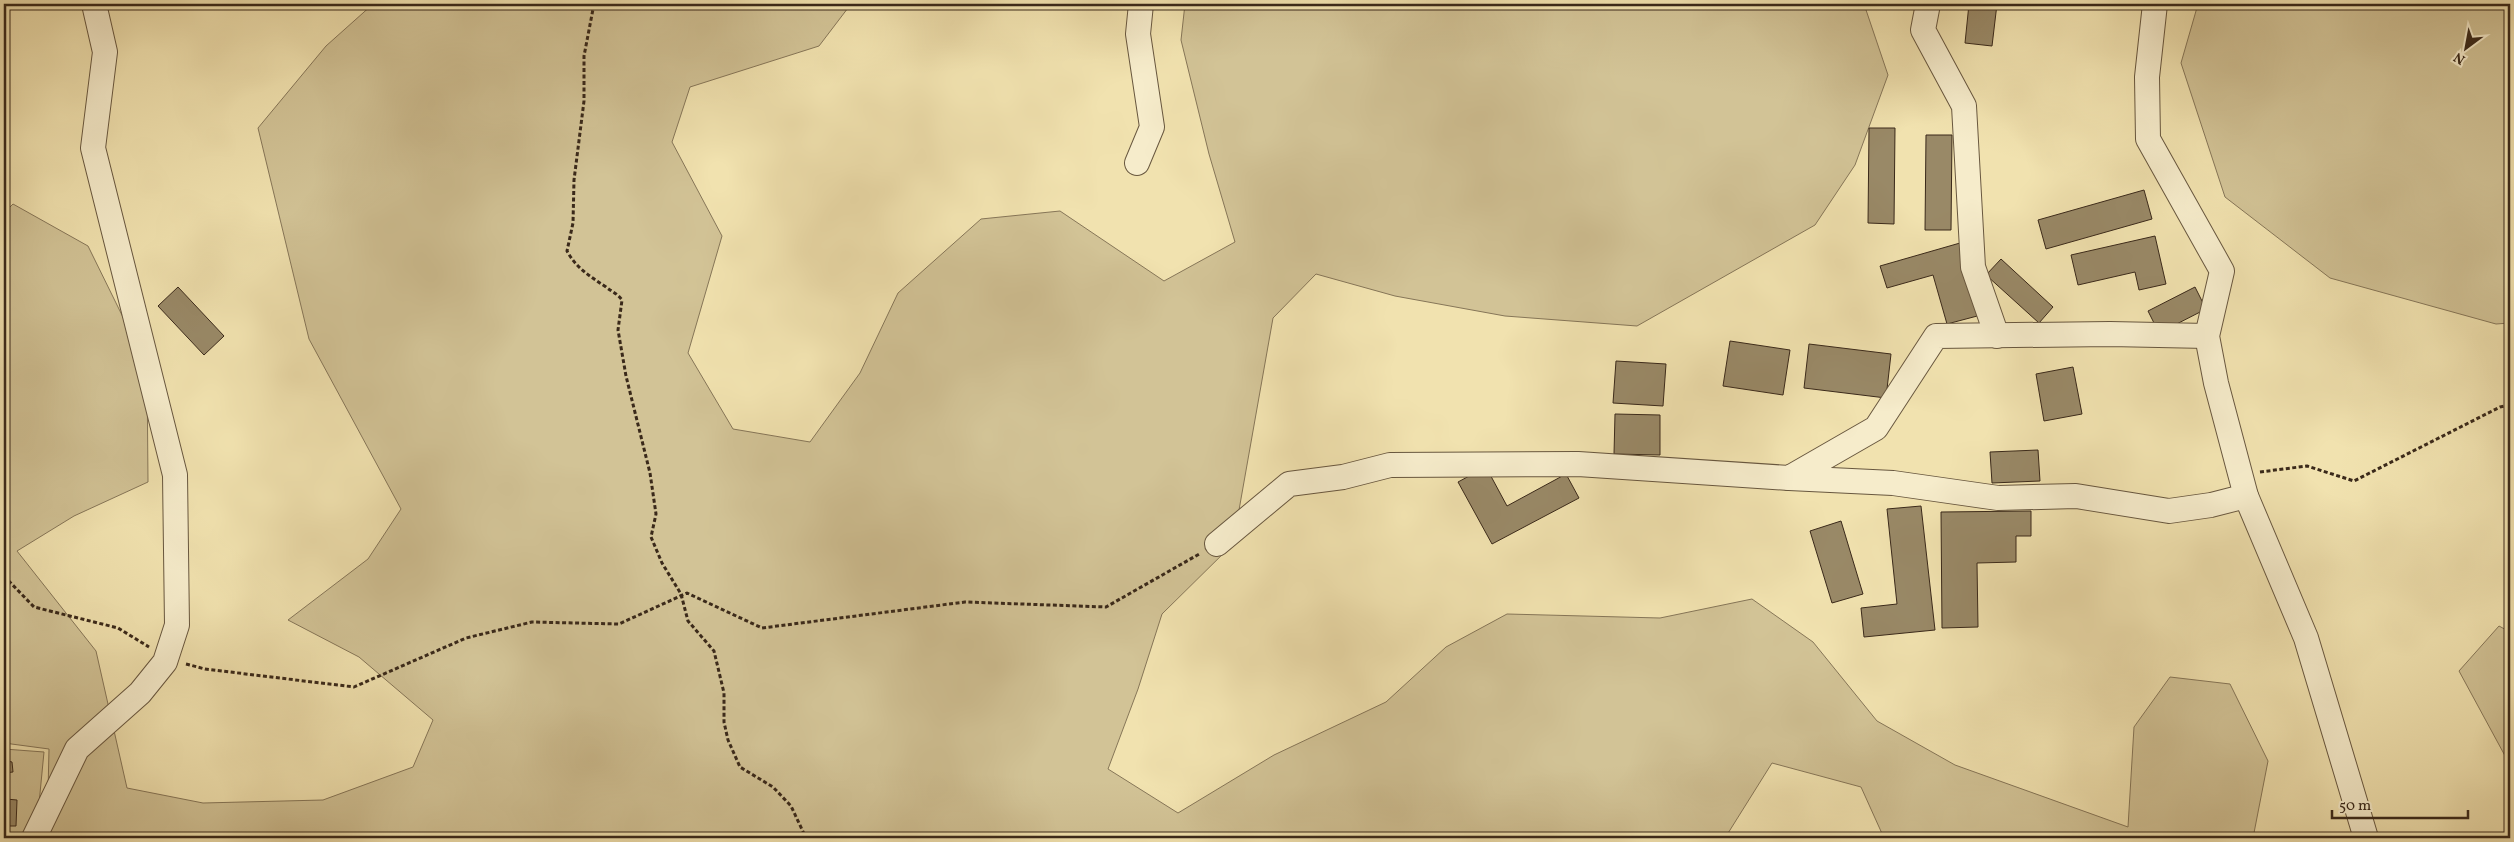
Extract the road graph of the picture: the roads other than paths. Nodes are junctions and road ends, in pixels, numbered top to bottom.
1 (94, 4) edge
2 (1141, 4) edge
3 (1928, 4) edge
4 (2154, 4) edge
5 (1137, 162) dead end
6 (1997, 336) junction
7 (2207, 336) junction
8 (1789, 478) junction
9 (2243, 485) junction
10 (1217, 544) road end
11 (34, 838) edge
12 (2366, 838) edge

1 - 11 street
2 - 5 street
3 - 6 street
4 - 7 street
6 - 7 street
6 - 8 street
7 - 9 street
8 - 9 street
8 - 10 street
9 - 12 street

